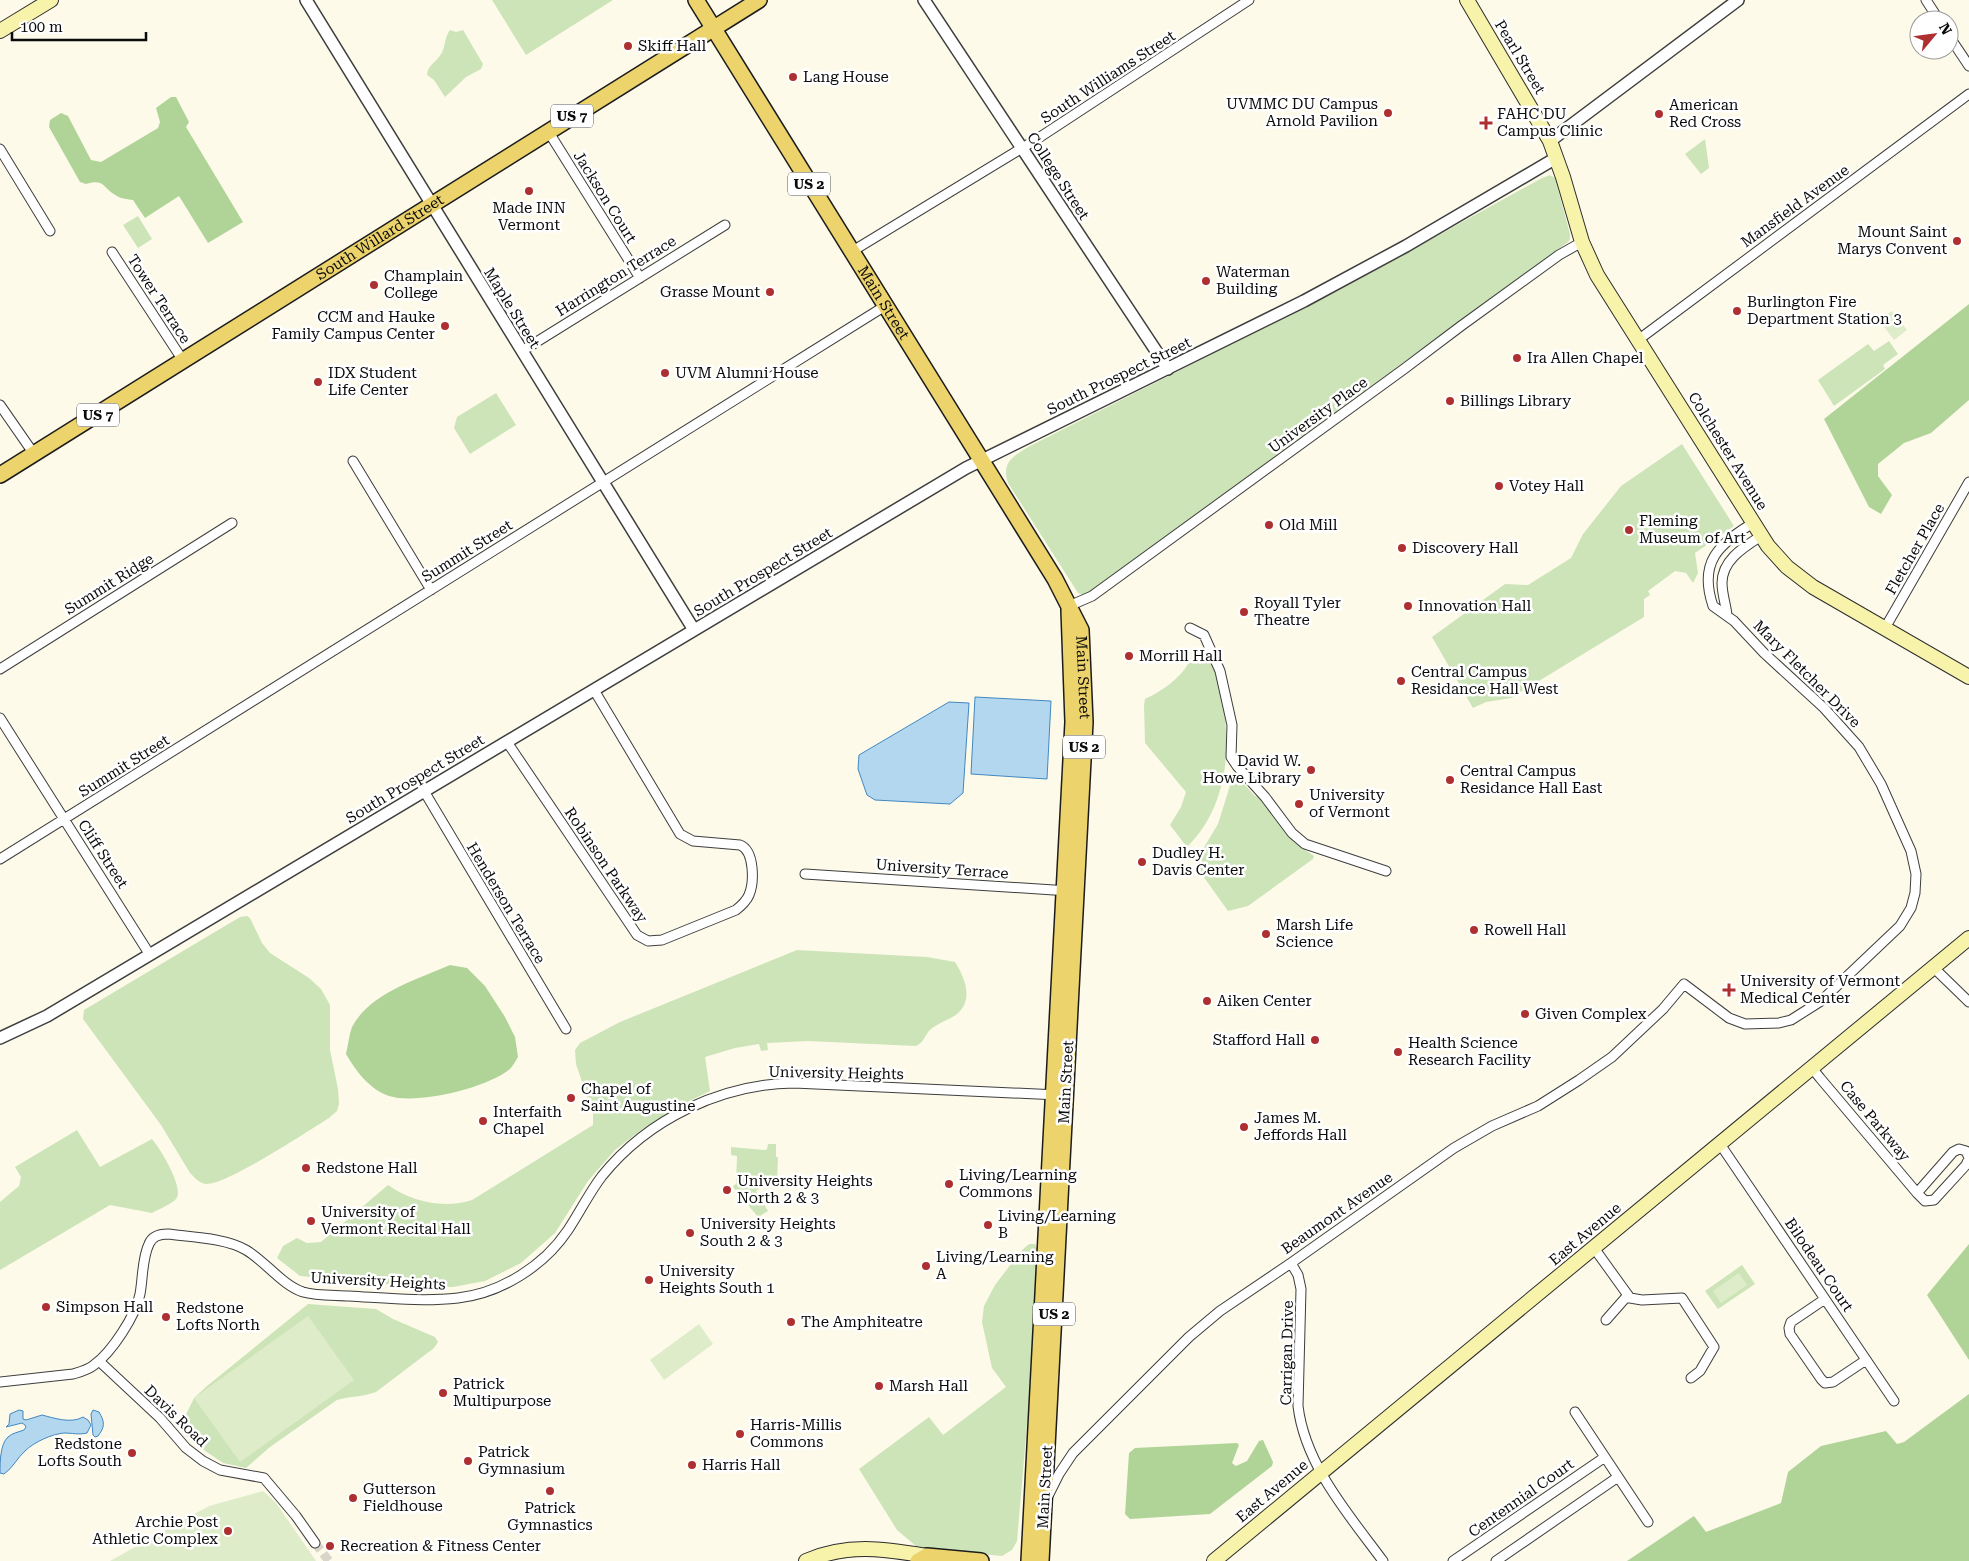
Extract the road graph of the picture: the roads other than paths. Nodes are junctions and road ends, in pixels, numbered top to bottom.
1 (50, 0) edge
2 (306, 0) edge
3 (696, 0) edge
4 (759, 0) edge
5 (924, 0) edge
6 (1249, 0) edge
7 (1467, 0) edge
8 (1738, 0) edge
9 (36, 4) edge
10 (713, 28) junction
11 (0, 31) edge
12 (1959, 51) edge
13 (1969, 66) edge
14 (1969, 94) edge
15 (548, 131) junction
16 (1550, 141) junction
17 (1022, 148) junction
18 (0, 149) edge
19 (1556, 158) junction
20 (431, 205) junction
21 (725, 225) dead end
22 (50, 231) dead end
23 (1582, 242) junction
24 (112, 252) dead end
25 (851, 252) junction
26 (640, 278) junction
27 (885, 306) junction
28 (1638, 340) junction
29 (522, 351) junction
30 (184, 362) junction
31 (1168, 369) junction
32 (0, 405) edge
33 (34, 454) junction
34 (981, 460) junction
35 (353, 461) dead end
36 (0, 475) edge
37 (602, 482) junction
38 (1969, 482) edge
39 (232, 523) dead end
40 (1753, 523) junction
41 (1762, 536) junction
42 (431, 590) junction
43 (1069, 606) junction
44 (1727, 615) junction
45 (1190, 628) dead end
46 (1885, 628) junction
47 (694, 630) junction
48 (0, 669) edge
49 (1969, 677) edge
50 (594, 690) junction
51 (0, 718) edge
52 (507, 742) junction
53 (424, 791) junction
54 (64, 819) junction
55 (0, 859) edge
56 (1386, 871) dead end
57 (805, 874) dead end
58 (1070, 891) junction
59 (1969, 938) edge
60 (150, 955) junction
61 (1934, 968) junction
62 (1684, 984) joint
63 (1969, 1002) edge
64 (566, 1029) dead end
65 (0, 1038) edge
66 (1812, 1068) junction
67 (1060, 1095) junction
68 (1720, 1144) junction
69 (1917, 1193) junction
70 (1594, 1248) junction
71 (1291, 1263) junction
72 (1628, 1295) junction
73 (1825, 1299) junction
74 (1606, 1320) dead end
75 (1866, 1360) junction
76 (99, 1361) junction
77 (1691, 1378) dead end
78 (0, 1382) edge
79 (1894, 1402) dead end
80 (1575, 1412) dead end
81 (1604, 1457) junction
82 (1321, 1472) junction
83 (1618, 1477) junction
84 (1044, 1507) junction
85 (1648, 1522) dead end
86 (315, 1542) tunnel mouth
87 (820, 1556) junction
88 (922, 1558) edge
89 (1218, 1558) edge
90 (806, 1561) edge
91 (843, 1561) edge
92 (981, 1561) edge
93 (1029, 1561) edge
94 (1041, 1561) edge
95 (1208, 1561) edge
96 (1383, 1561) edge
97 (1453, 1561) edge
98 (1496, 1561) edge

1 - 9 main road
2 - 20 street, Maple Street
3 - 10 main road, Main Street
4 - 10 main road, South Willard Street
5 - 17 street, College Street
6 - 17 street, South Williams Street
7 - 16 main road, Pearl Street
8 - 16 street
9 - 11 main road
10 - 15 main road, South Willard Street / US 7
10 - 25 main road, Main Street / US 2
12 - 13 street
14 - 28 street, Mansfield Avenue
15 - 20 main road, South Willard Street / US 7
15 - 26 street, Jackson Court
16 - 19 main road, Pearl Street
17 - 25 street, South Williams Street
17 - 31 street, College Street
18 - 22 street
19 - 23 main road, Colchester Avenue
19 - 31 street, South Prospect Street
20 - 29 street, Maple Street
20 - 30 main road, South Willard Street / US 7
21 - 26 street, Harrington Terrace
23 - 28 main road, Colchester Avenue
23 - 43 street, University Place
24 - 30 street, Tower Terrace
25 - 27 main road, Main Street / US 2
26 - 29 street, Harrington Terrace
27 - 34 main road, Main Street / US 2
27 - 37 street, Summit Street
28 - 40 main road, Colchester Avenue
29 - 37 street, Maple Street
30 - 33 main road, South Willard Street / US 7
31 - 34 street, South Prospect Street
32 - 33 street
33 - 36 main road, South Willard Street / US 7
34 - 43 main road, Main Street / US 2
34 - 47 street, South Prospect Street
35 - 42 street
37 - 42 street, Summit Street
37 - 47 street, Maple Street
38 - 46 street, Fletcher Place
39 - 48 street, Summit Ridge
40 - 41 main road, Colchester Avenue
40 - 44 street, Mary Fletcher Drive
41 - 44 street
41 - 46 main road, Colchester Avenue
42 - 54 street, Summit Street
43 - 58 main road, Main Street / US 2
44 - 62 street, Mary Fletcher Drive
45 - 56 street
46 - 49 main road, Colchester Avenue
47 - 50 street, South Prospect Street
50 - 52 street, South Prospect Street
50 - 52 street, Robinson Parkway
51 - 54 street, Cliff Street
52 - 53 street, South Prospect Street
53 - 60 street, South Prospect Street
53 - 64 street, Henderson Terrace
54 - 55 street, Summit Street
54 - 60 street, Cliff Street
57 - 58 street, University Terrace
58 - 67 main road, Main Street / US 2
59 - 61 main road, East Avenue
60 - 65 street, South Prospect Street
61 - 63 street
61 - 66 main road, East Avenue
62 - 71 street, Beaumont Avenue
66 - 68 main road, East Avenue
66 - 69 street, Case Parkway
67 - 76 street, University Heights
67 - 84 main road, Main Street / US 2
67 - 93 main road, Main Street / US 2
68 - 70 main road, East Avenue
68 - 73 street, Bilodeau Court
69 - 69 street
70 - 72 street
70 - 82 main road, East Avenue
71 - 82 street, Carrigan Drive
71 - 84 street, Beaumont Avenue
72 - 74 street
72 - 77 street
73 - 75 street, Bilodeau Court
73 - 75 street
75 - 79 street, Bilodeau Court
76 - 78 street
76 - 86 street, Davis Road
80 - 81 street
81 - 83 street
81 - 97 street, Centennial Court
82 - 89 main road, East Avenue
82 - 96 street, Carrigan Drive
83 - 85 street
83 - 98 street
84 - 94 main road, Main Street / US 2
87 - 88 main road
87 - 90 main road
87 - 91 main road
88 - 92 main road
89 - 95 main road, East Avenue

